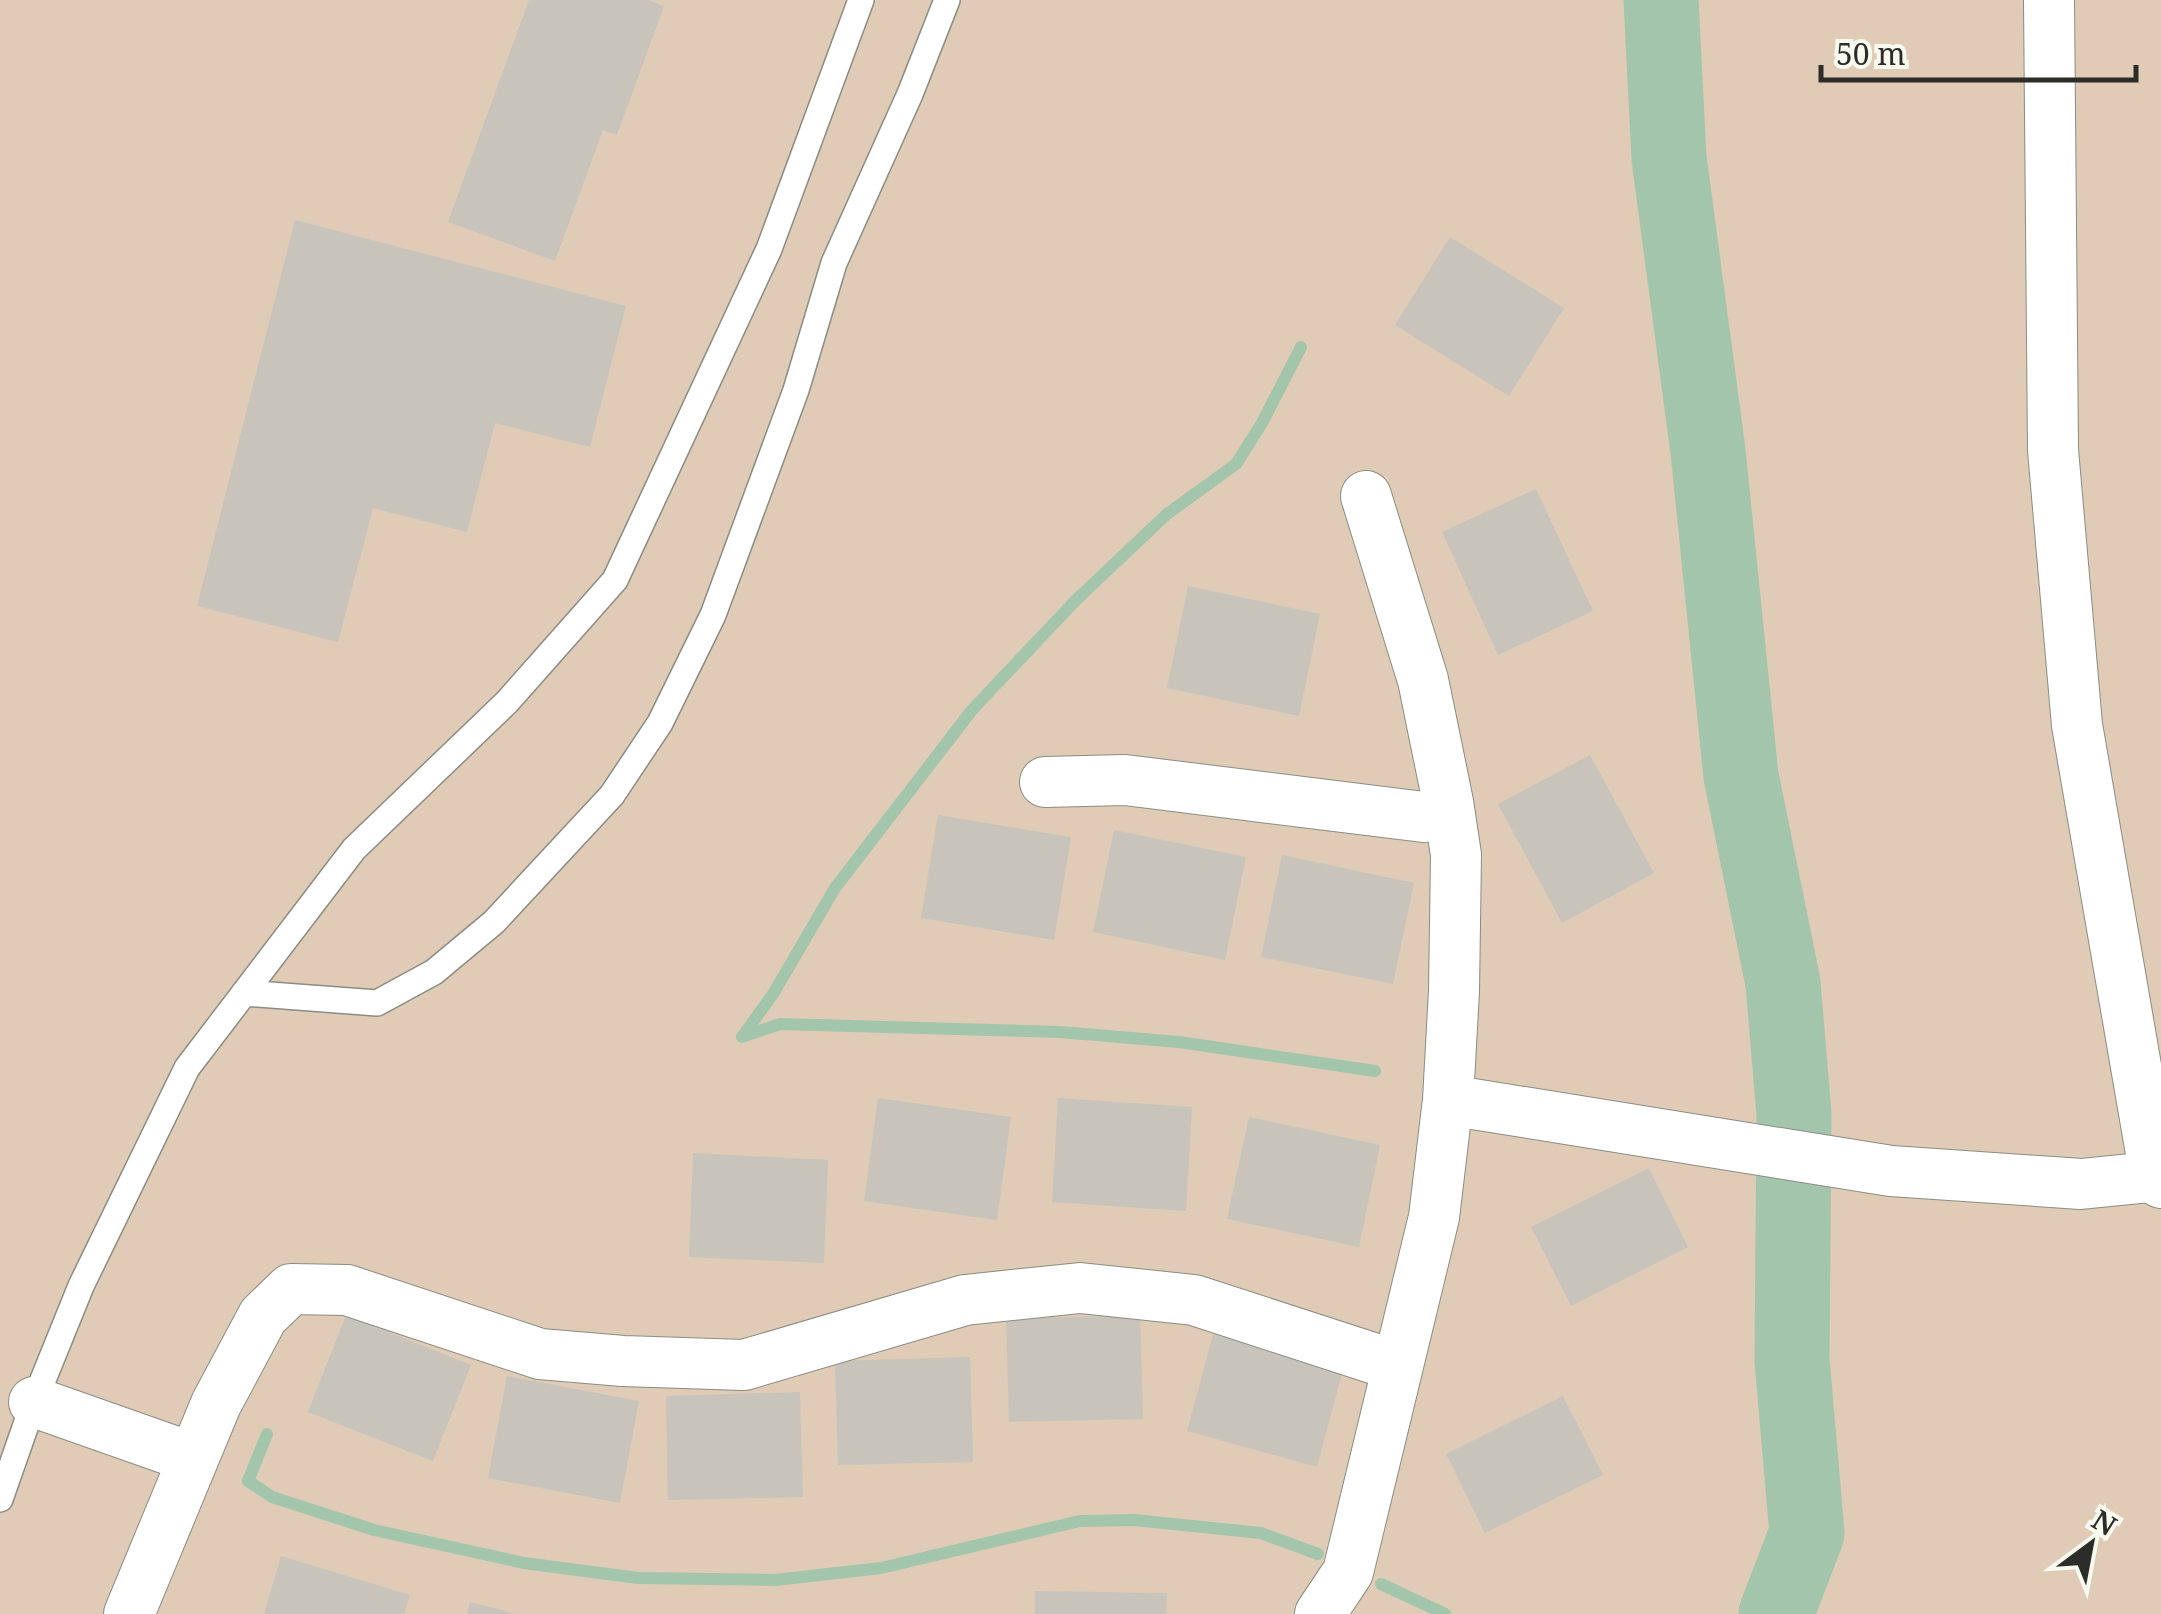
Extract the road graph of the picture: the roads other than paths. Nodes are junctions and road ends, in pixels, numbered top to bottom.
1 (861, 0) edge
2 (947, 0) edge
3 (2049, 0) edge
4 (1366, 496) dead end
5 (1045, 782) dead end
6 (1448, 808) junction
7 (244, 993) junction
8 (1448, 1100) junction
9 (2160, 1180) edge
10 (1397, 1366) junction
11 (34, 1402) junction
12 (192, 1458) junction
13 (0, 1499) edge
14 (129, 1614) edge
15 (1320, 1614) edge

1 - 7 lane
2 - 7 lane
3 - 9 street
4 - 6 street
5 - 6 street
6 - 8 street
7 - 11 lane
8 - 9 street
8 - 10 street
10 - 12 street
10 - 15 street
11 - 12 street
11 - 13 lane
12 - 14 street

